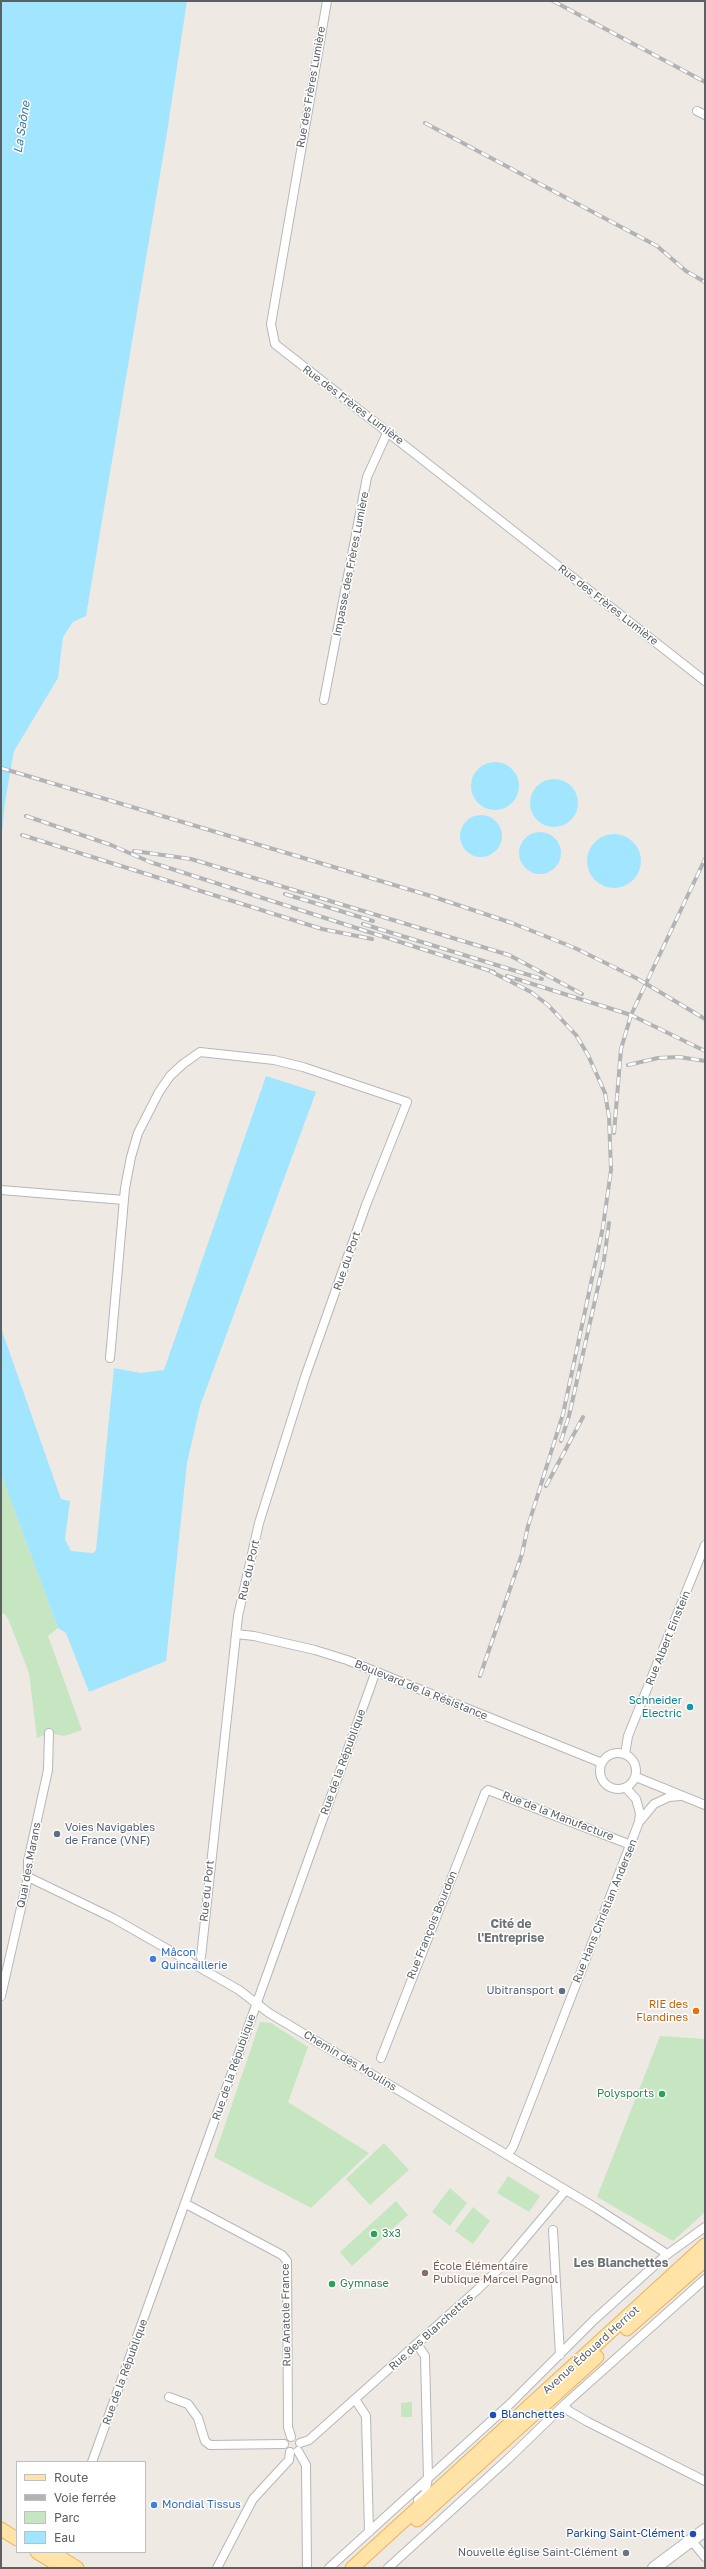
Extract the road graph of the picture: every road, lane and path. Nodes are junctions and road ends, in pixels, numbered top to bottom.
1 (327, 1) edge
2 (697, 111) dead end
3 (705, 115) edge
4 (388, 431) junction
5 (705, 681) edge
6 (324, 700) dead end
7 (1, 1190) edge
8 (124, 1200) junction
9 (110, 1358) dead end
10 (705, 1545) edge
11 (236, 1634) junction
12 (376, 1671) junction
13 (49, 1733) dead end
14 (625, 1754) junction
15 (602, 1763) junction
16 (636, 1777) junction
17 (626, 1788) junction
18 (485, 1793) joint
19 (683, 1796) junction
20 (705, 1805) edge
21 (639, 1822) junction
22 (631, 1845) junction
23 (28, 1877) junction
24 (201, 1957) dead end
25 (1, 1996) edge
26 (256, 2004) junction
27 (380, 2058) dead end
28 (508, 2155) junction
29 (566, 2190) junction
30 (186, 2204) junction
31 (705, 2227) edge
32 (553, 2230) dead end
33 (705, 2245) edge
34 (665, 2256) junction
35 (705, 2260) edge
36 (705, 2280) edge
37 (416, 2344) junction
38 (560, 2355) junction
39 (169, 2397) dead end
40 (355, 2399) junction
41 (564, 2405) junction
42 (291, 2437) junction
43 (284, 2444) junction
44 (296, 2449) junction
45 (92, 2461) edge
46 (428, 2478) junction
47 (705, 2481) edge
48 (1, 2521) edge
49 (1, 2529) edge
50 (16, 2530) edge
51 (394, 2530) junction
52 (705, 2530) edge
53 (369, 2532) junction
54 (16, 2538) edge
55 (691, 2540) junction
56 (40, 2553) edge
57 (705, 2557) edge
58 (57, 2560) edge
59 (77, 2568) edge
60 (217, 2568) edge
61 (307, 2568) edge
62 (329, 2568) edge
63 (352, 2568) edge
64 (364, 2568) edge
65 (388, 2568) edge
66 (654, 2568) edge

1 - 4 street, Rue des Frères Lumière
2 - 3 street
4 - 5 street, Rue des Frères Lumière
4 - 6 street, Impasse des Frères Lumière
7 - 8 street
8 - 9 street, Rue du Port
8 - 11 street, Rue du Port
10 - 14 street, Rue Albert Einstein
11 - 12 street, Boulevard de la Résistance
11 - 24 street, Rue du Port
12 - 15 street, Boulevard de la Résistance
12 - 26 street, Rue de la République
13 - 23 street, Quai des Marans
14 - 15 street
14 - 16 street
15 - 17 street
16 - 17 street
16 - 19 street
17 - 21 street, Rue Hans Christian Andersen
18 - 22 street, Rue de la Manufacture
18 - 27 street, Rue François Bourdon
19 - 20 street
19 - 21 street, Rue Hans Christian Andersen
21 - 22 street, Rue Hans Christian Andersen
22 - 28 street, Rue Hans Christian Andersen
23 - 25 street, Quai des Marans
23 - 26 street, Chemin des Moulins
26 - 28 street, Chemin des Moulins
26 - 30 street, Rue de la République
28 - 29 street, Chemin des Moulins
29 - 34 street, Chemin des Moulins
29 - 37 street, Rue des Blanchettes
30 - 42 street, Rue Anatole France
30 - 45 street, Rue de la République
31 - 34 street
32 - 38 street
33 - 51 main road, Avenue Édouard Herriot
34 - 38 street
35 - 64 main road, Avenue Édouard Herriot
36 - 41 street
37 - 40 street, Rue des Blanchettes
37 - 46 street
38 - 46 street
39 - 43 street
40 - 44 street, Rue des Blanchettes
40 - 53 street
41 - 47 street
41 - 65 street
42 - 43 street
42 - 44 street
43 - 44 street
44 - 60 street, Rue des Blanchettes
44 - 61 street
46 - 51 street
46 - 53 street
48 - 50 main road
49 - 54 main road
51 - 63 main road, Avenue Édouard Herriot
52 - 55 street
53 - 62 street
55 - 57 street
55 - 66 street
56 - 58 main road
58 - 59 main road

